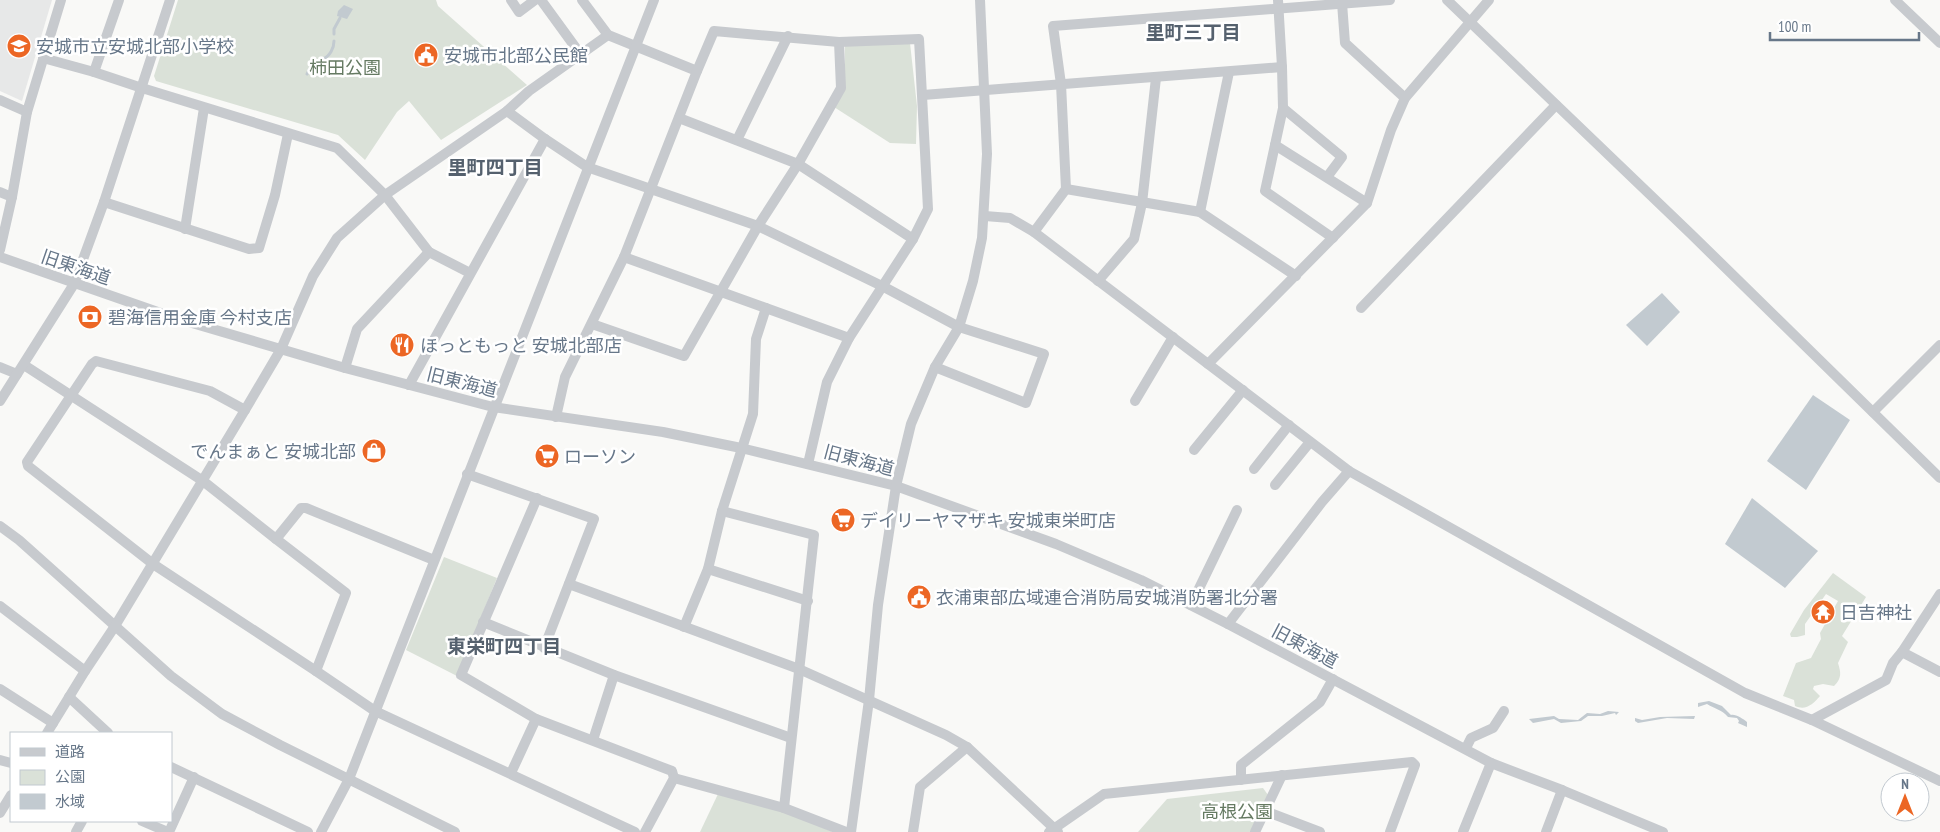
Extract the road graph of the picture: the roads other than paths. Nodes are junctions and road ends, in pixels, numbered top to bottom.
1 (61, 0) edge
2 (119, 0) edge
3 (170, 0) edge
4 (511, 0) edge
5 (535, 0) edge
6 (541, 0) edge
7 (582, 0) edge
8 (654, 0) edge
9 (980, 0) edge
10 (1390, 0) edge
11 (1447, 0) edge
12 (1489, 0) edge
13 (1898, 1) edge
14 (1342, 3) junction
15 (1278, 4) edge
16 (1471, 21) junction
17 (608, 36) junction
18 (788, 36) junction
19 (839, 42) junction
20 (1940, 43) edge
21 (635, 46) junction
22 (581, 55) junction
23 (43, 58) junction
24 (1282, 68) junction
25 (697, 71) junction
26 (94, 72) junction
27 (1229, 72) junction
28 (1156, 78) junction
29 (1060, 84) junction
30 (142, 88) junction
31 (985, 90) junction
32 (923, 95) junction
33 (1404, 98) junction
34 (0, 100) edge
35 (1556, 105) junction
36 (204, 108) junction
37 (1283, 108) junction
38 (507, 111) junction
39 (28, 112) junction
40 (679, 118) junction
41 (288, 134) junction
42 (545, 140) junction
43 (737, 140) junction
44 (1274, 145) junction
45 (798, 164) junction
46 (587, 167) junction
47 (1327, 177) junction
48 (1066, 189) junction
49 (651, 190) junction
50 (0, 192) edge
51 (385, 195) junction
52 (12, 197) junction
53 (104, 202) junction
54 (1142, 203) junction
55 (1368, 203) junction
56 (1200, 212) junction
57 (985, 216) junction
58 (758, 226) junction
59 (185, 228) junction
60 (1034, 232) junction
61 (1333, 238) junction
62 (913, 239) junction
63 (0, 250) edge
64 (429, 252) junction
65 (624, 257) junction
66 (0, 258) edge
67 (470, 273) junction
68 (1296, 276) junction
69 (1098, 281) junction
70 (74, 284) junction
71 (884, 286) junction
72 (721, 293) junction
73 (766, 308) junction
74 (1361, 308) dead end
75 (592, 324) junction
76 (959, 327) junction
77 (1173, 337) junction
78 (849, 338) junction
79 (1940, 344) edge
80 (281, 349) junction
81 (24, 364) junction
82 (1208, 364) junction
83 (0, 367) edge
84 (345, 368) junction
85 (935, 368) junction
86 (17, 374) junction
87 (409, 385) junction
88 (1243, 390) junction
89 (71, 395) junction
90 (0, 401) edge
91 (1135, 401) dead end
92 (493, 407) junction
93 (245, 410) junction
94 (1873, 412) junction
95 (556, 417) junction
96 (1289, 425) junction
97 (1310, 442) junction
98 (741, 448) junction
99 (1194, 450) dead end
100 (808, 464) junction
101 (1254, 469) dead end
102 (1349, 471) junction
103 (467, 474) junction
104 (1940, 478) edge
105 (203, 481) junction
106 (1275, 485) dead end
107 (896, 486) junction
108 (537, 498) junction
109 (1237, 510) dead end
110 (722, 511) junction
111 (0, 526) edge
112 (276, 539) junction
113 (434, 560) junction
114 (153, 564) junction
115 (708, 569) junction
116 (569, 584) junction
117 (1940, 594) edge
118 (808, 601) junction
119 (0, 606) edge
120 (1191, 606) junction
121 (483, 622) junction
122 (1228, 624) junction
123 (115, 626) junction
124 (684, 627) junction
125 (544, 648) junction
126 (1902, 652) junction
127 (799, 669) junction
128 (85, 671) junction
129 (316, 671) junction
130 (1940, 672) edge
131 (614, 675) junction
132 (1332, 679) junction
133 (0, 689) edge
134 (69, 697) junction
135 (868, 700) junction
136 (374, 711) junction
137 (1504, 711) dead end
138 (536, 718) junction
139 (1812, 720) junction
140 (54, 723) junction
141 (48, 732) edge
142 (107, 732) edge
143 (791, 738) junction
144 (593, 740) junction
145 (967, 747) junction
146 (1466, 748) junction
147 (1490, 763) junction
148 (172, 767) edge
149 (511, 773) junction
150 (1282, 775) junction
151 (194, 777) junction
152 (674, 778) junction
153 (349, 779) junction
154 (1241, 780) junction
155 (1940, 781) edge
156 (1562, 790) junction
157 (10, 797) edge
158 (784, 808) junction
159 (1264, 811) junction
160 (0, 813) edge
161 (144, 822) edge
162 (1054, 831) edge
163 (168, 832) edge
164 (308, 832) edge
165 (321, 832) edge
166 (455, 832) edge
167 (635, 832) edge
168 (645, 832) edge
169 (846, 832) edge
170 (851, 832) edge
171 (913, 832) edge
172 (1255, 832) edge
173 (1320, 832) edge
174 (1390, 832) edge
175 (1463, 832) edge
176 (1546, 832) edge
177 (1663, 832) edge

1 - 23 street
2 - 26 street
3 - 30 street
4 - 5 street
6 - 22 street
7 - 17 street
8 - 21 street
9 - 31 street
10 - 14 street
11 - 16 street
12 - 16 street
13 - 20 street
14 - 15 street
14 - 33 street
15 - 24 street
15 - 29 street
16 - 33 street
16 - 35 street
17 - 21 street
17 - 22 street
18 - 19 street
18 - 25 street
18 - 43 street
19 - 32 street
19 - 45 street
21 - 25 street
21 - 46 street
22 - 38 street
23 - 26 street
23 - 39 street
24 - 27 street
24 - 37 street
25 - 40 street
26 - 30 street
27 - 28 street
27 - 56 street
28 - 29 street
28 - 54 street
29 - 31 street
29 - 48 street
30 - 36 street
30 - 53 street
31 - 32 street
31 - 57 street
32 - 62 street
33 - 55 street
34 - 39 street
35 - 74 street
35 - 94 street
36 - 41 street
36 - 59 street
37 - 44 street
37 - 47 street
38 - 42 street
38 - 51 street
39 - 52 street
40 - 43 street
40 - 49 street
41 - 51 street
41 - 59 street
42 - 46 street
42 - 67 street
43 - 45 street
44 - 47 street
44 - 61 street
45 - 58 street
45 - 62 street
46 - 49 street
46 - 92 street
47 - 55 street
48 - 54 street
48 - 60 street
49 - 58 street
49 - 65 street
50 - 52 street
51 - 64 street
51 - 80 street
52 - 63 street
53 - 59 street
53 - 70 street
54 - 56 street
54 - 69 street
55 - 61 street
56 - 68 street
57 - 60 street
57 - 76 street
58 - 71 street
58 - 72 street
60 - 69 street
61 - 68 street
62 - 71 street
64 - 67 street
64 - 84 street
65 - 72 street
65 - 75 street
66 - 70 street, 旧東海道
67 - 87 street
68 - 82 street
69 - 77 street
70 - 80 street, 旧東海道
70 - 81 street
71 - 76 street
71 - 78 street
72 - 73 street
72 - 75 street
73 - 78 street
73 - 98 street
75 - 95 street
76 - 85 street
76 - 85 street
77 - 82 street
77 - 91 street
78 - 100 street
79 - 94 street
80 - 84 street, 旧東海道
80 - 93 street
81 - 86 street
81 - 89 street
82 - 88 street
83 - 86 street
84 - 87 street, 旧東海道
85 - 107 street
86 - 90 street
87 - 92 street, 旧東海道
88 - 96 street
88 - 99 street
89 - 93 street
89 - 105 street
89 - 114 street
92 - 95 street, 旧東海道
92 - 103 street
93 - 105 street
94 - 104 street
95 - 98 street, 旧東海道
96 - 97 street
96 - 101 street
97 - 102 street
97 - 106 street
98 - 100 street, 旧東海道
98 - 110 street
100 - 107 street, 旧東海道
102 - 122 street
102 - 139 street
103 - 108 street
103 - 113 street
105 - 112 street
105 - 114 street
107 - 120 street, 旧東海道
107 - 135 street
108 - 116 street
108 - 121 street
109 - 120 street
110 - 115 street
110 - 118 street
111 - 123 street
112 - 113 street
112 - 129 street
113 - 136 street
114 - 123 street
114 - 129 street
115 - 118 street
115 - 124 street
116 - 124 street
116 - 125 street
117 - 126 street
118 - 127 street
119 - 128 street
120 - 122 street, 旧東海道
121 - 125 street
121 - 138 street
122 - 132 street, 旧東海道
123 - 128 street
123 - 153 street
124 - 127 street
125 - 131 street
126 - 130 street
126 - 139 street
127 - 135 street
127 - 143 street
128 - 134 street
129 - 136 street
131 - 143 street
131 - 144 street
132 - 146 street, 旧東海道
132 - 154 street
133 - 140 street
134 - 140 street
134 - 142 street
135 - 145 street
135 - 170 street
136 - 149 street
136 - 153 street
137 - 146 street
138 - 144 street
138 - 149 street
139 - 155 street
140 - 141 street
143 - 158 street
144 - 152 street
145 - 162 street
145 - 171 street
146 - 147 street, 旧東海道
147 - 156 street, 旧東海道
147 - 175 street
148 - 151 street
149 - 167 street
150 - 154 street
150 - 159 street
150 - 174 street
151 - 163 street
151 - 164 street
152 - 158 street
152 - 168 street
153 - 165 street
153 - 166 street
154 - 162 street
156 - 176 street
156 - 177 street, 旧東海道
157 - 160 street
158 - 169 street
159 - 172 street
159 - 173 street
161 - 163 street

